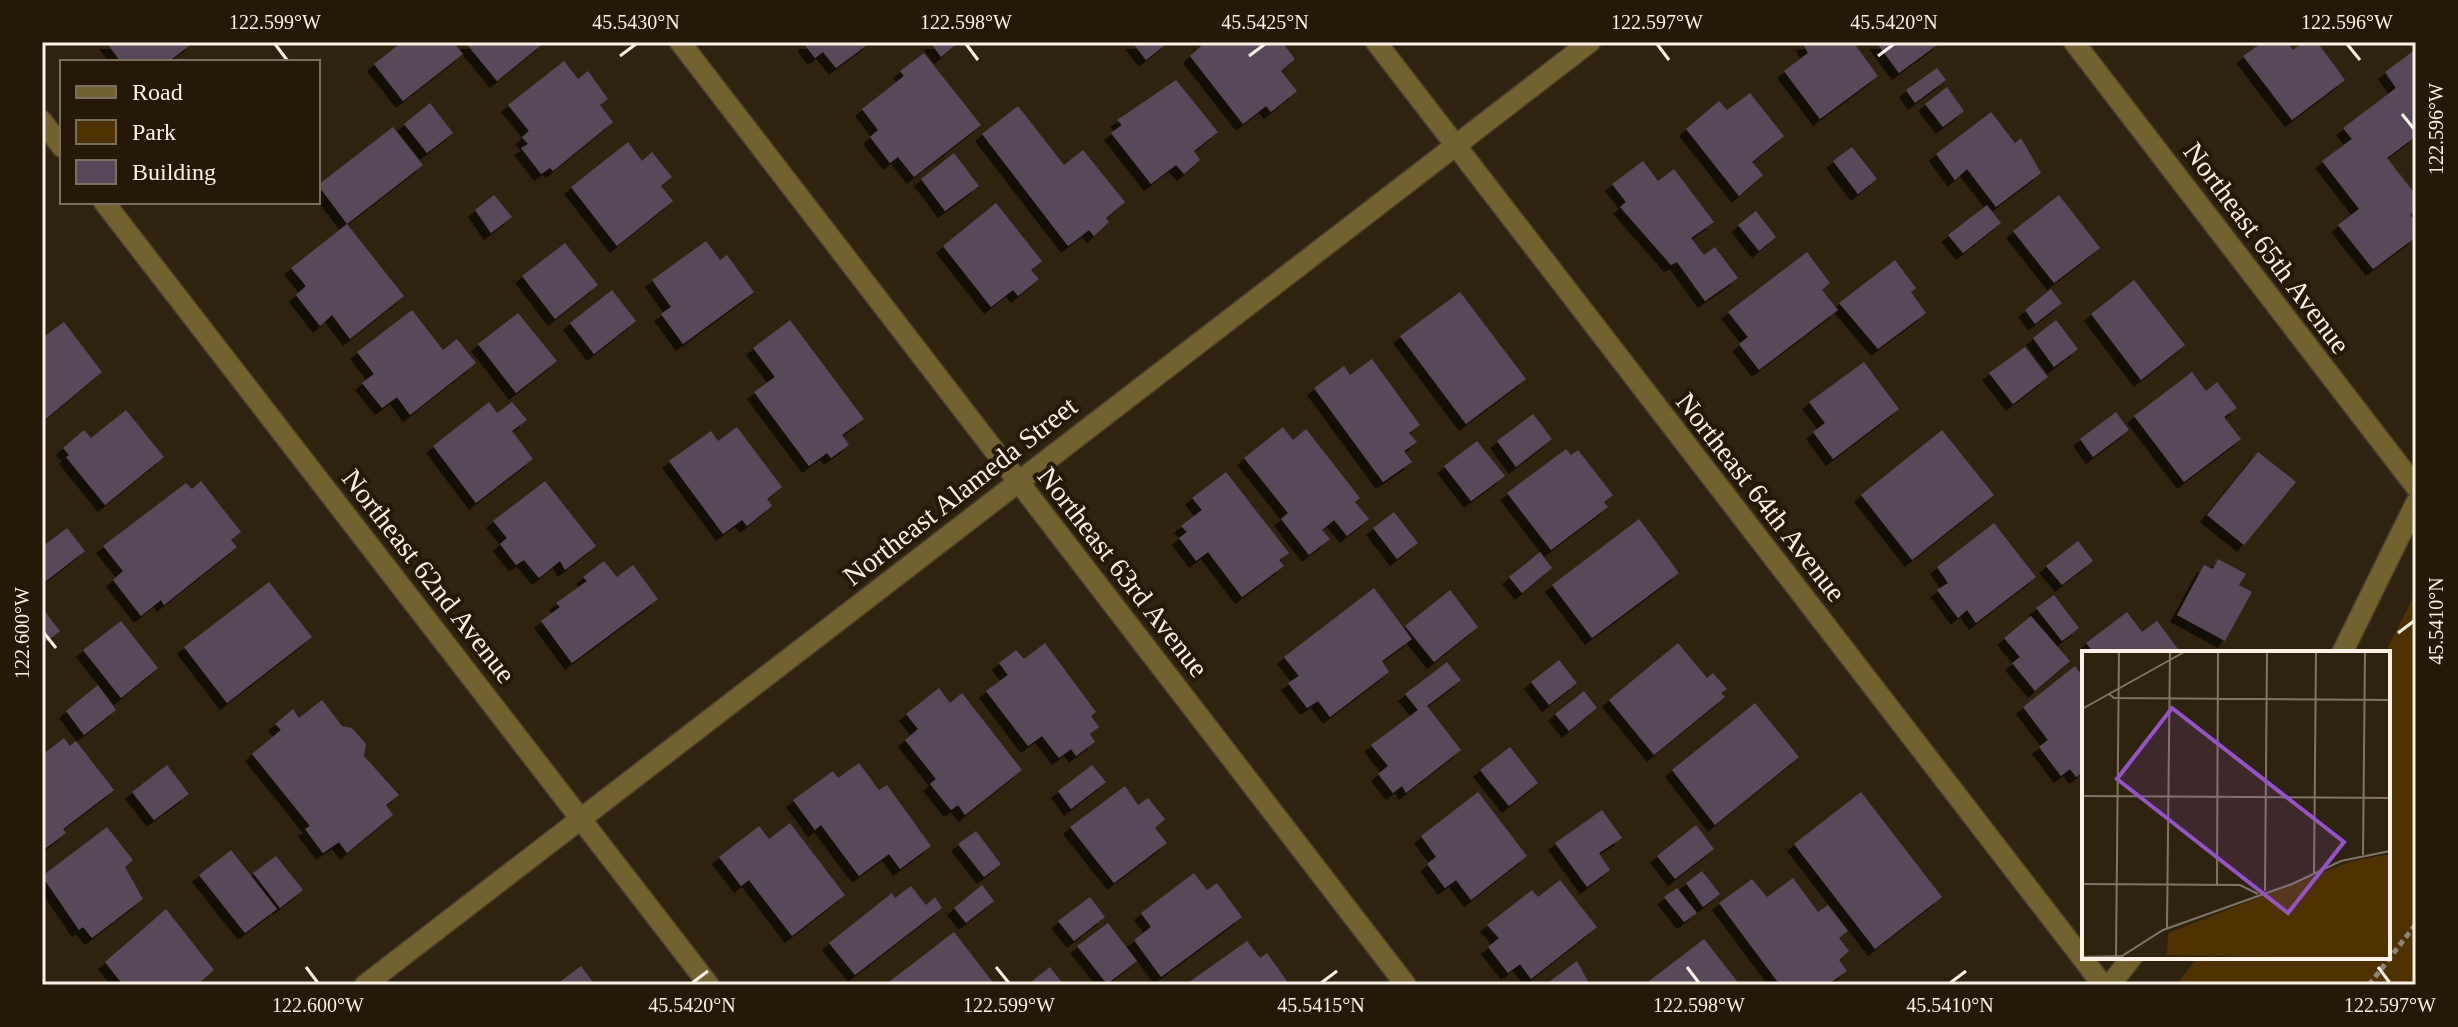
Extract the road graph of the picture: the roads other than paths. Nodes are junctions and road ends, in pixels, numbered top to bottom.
1 (680, 42) edge
2 (1376, 42) edge
3 (1590, 42) edge
4 (2074, 42) edge
5 (42, 121) edge
6 (60, 144) edge
7 (1456, 146) junction
8 (106, 204) edge
9 (1018, 481) junction
10 (2416, 487) edge
11 (2416, 503) edge
12 (2343, 651) edge
13 (581, 818) junction
14 (2082, 958) edge
15 (2083, 959) edge
16 (2130, 959) edge
17 (365, 985) edge
18 (709, 985) edge
19 (1406, 985) edge
20 (2103, 985) edge
21 (2110, 985) edge

1 - 9 street, Northeast 63rd Avenue
2 - 7 street, Northeast 64th Avenue
3 - 7 street, Northeast Alameda Street
4 - 10 street, Northeast 65th Avenue
5 - 6 street
7 - 9 street, Northeast Alameda Street
7 - 14 street, Northeast 64th Avenue
8 - 13 street, Northeast 62nd Avenue
9 - 13 street, Northeast Alameda Street
9 - 19 street, Northeast 63rd Avenue
11 - 12 street
13 - 17 street, Northeast Alameda Street
13 - 18 street, Northeast 62nd Avenue
15 - 20 street, Northeast 64th Avenue
16 - 21 street

